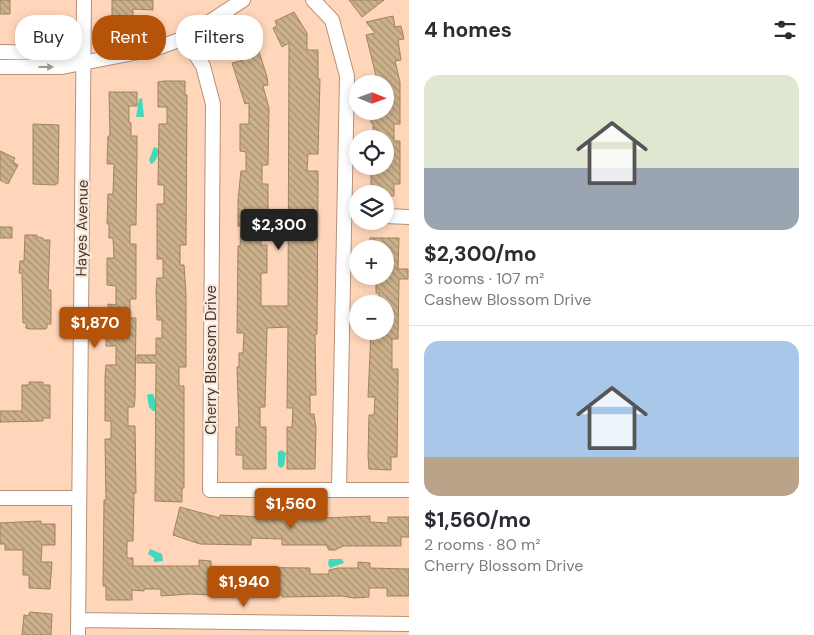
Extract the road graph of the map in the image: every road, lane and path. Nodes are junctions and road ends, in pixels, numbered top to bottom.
1 (84, 0) edge
2 (243, 0) edge
3 (313, 0) edge
4 (220, 15) edge
5 (176, 41) edge
6 (0, 52) edge
7 (198, 60) edge
8 (83, 62) junction
9 (0, 67) edge
10 (350, 185) edge
11 (394, 216) edge
12 (409, 217) edge
13 (350, 230) edge
14 (339, 490) junction
15 (409, 490) edge
16 (0, 498) edge
17 (79, 498) junction
18 (78, 620) junction
19 (409, 624) edge
20 (206, 628) edge
21 (78, 635) edge

1 - 8 street, Hayes Avenue
2 - 4 street
3 - 10 street
5 - 8 street
6 - 8 street
7 - 14 street, Cherry Blossom Drive
9 -> 8 street
8 - 17 street, Hayes Avenue
11 - 12 street
13 - 14 street
14 - 15 street, Cherry Blossom Drive
16 - 17 street
17 - 18 street, Hayes Avenue
18 - 20 street
18 - 21 street, Hayes Avenue
19 - 20 street

